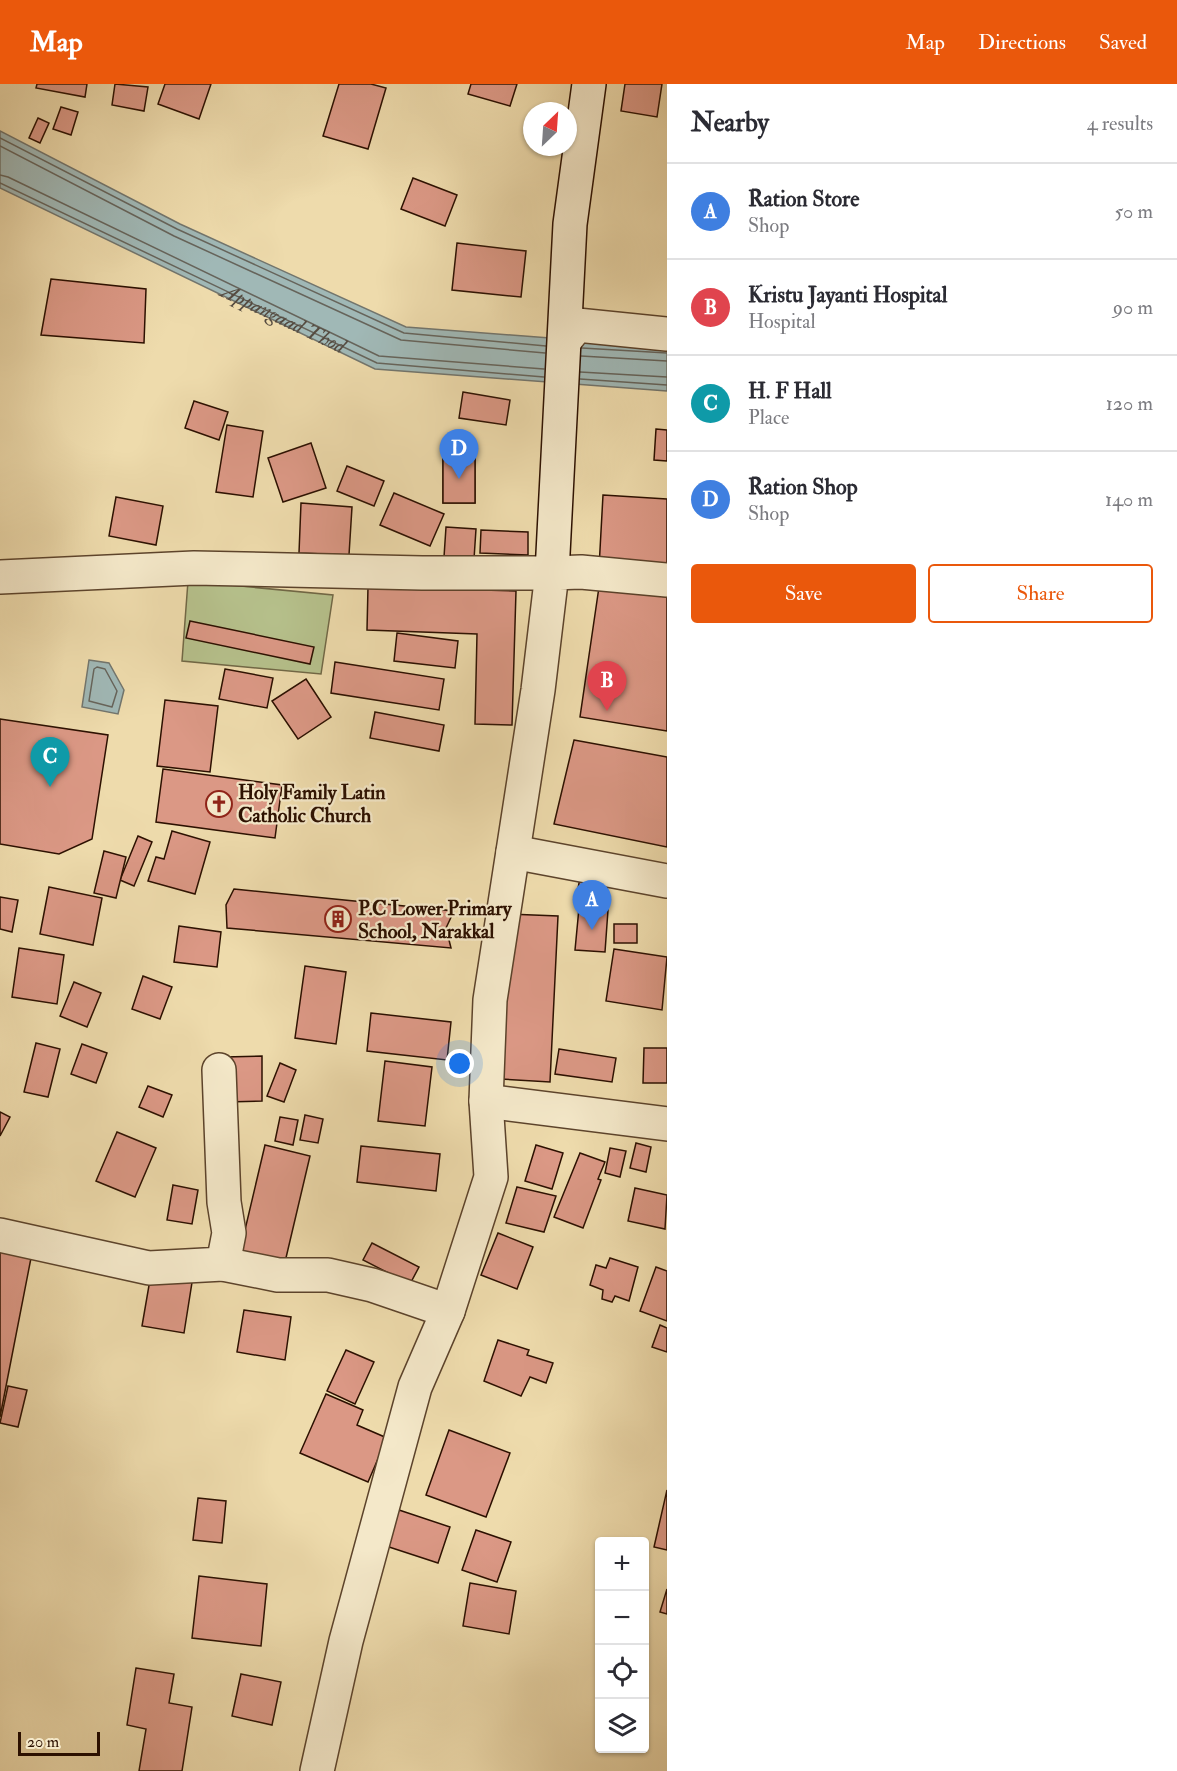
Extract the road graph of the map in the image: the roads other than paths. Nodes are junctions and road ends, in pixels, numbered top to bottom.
1 (589, 84) edge
2 (667, 334) edge
3 (566, 339) junction
4 (552, 573) junction
5 (0, 577) edge
6 (667, 580) edge
7 (513, 852) junction
8 (667, 881) edge
9 (219, 1070) dead end
10 (486, 1101) junction
11 (667, 1124) edge
12 (0, 1235) edge
13 (223, 1264) junction
14 (448, 1311) junction
15 (316, 1771) edge

1 - 3 street
2 - 3 street
3 - 4 street
4 - 5 street
4 - 6 street
4 - 7 street
7 - 8 street
7 - 10 street
9 - 13 street
10 - 11 street
10 - 14 street
12 - 13 street
13 - 14 street
14 - 15 street

